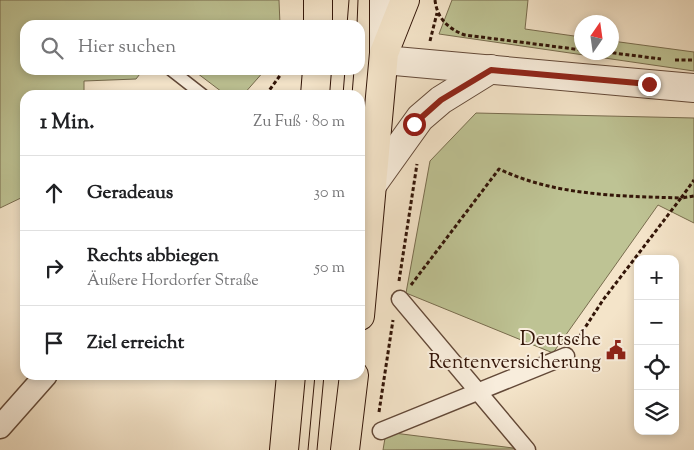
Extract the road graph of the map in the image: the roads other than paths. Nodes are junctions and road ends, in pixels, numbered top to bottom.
1 (318, 0) edge
2 (384, 0) edge
3 (405, 0) edge
4 (318, 20) edge
5 (376, 57) edge
6 (491, 70) junction
7 (177, 75) edge
8 (316, 75) edge
9 (694, 88) edge
10 (197, 90) edge
11 (315, 90) edge
12 (372, 185) junction
13 (365, 261) edge
14 (399, 292) road end
15 (566, 356) road end
16 (42, 380) edge
17 (291, 380) edge
18 (353, 380) edge
19 (478, 392) junction
20 (379, 426) road end
21 (0, 427) edge
22 (284, 450) edge
23 (345, 450) edge
24 (527, 450) edge

1 - 4 main road
2 - 5 street
3 - 5 main road
5 - 6 street
5 - 12 main road
6 - 9 street
6 - 12 street
7 - 10 lane
8 - 11 main road
12 - 13 main road
14 - 19 street
15 - 19 street
16 - 21 street
17 - 22 main road
18 - 23 main road
19 - 20 street
19 - 24 street

